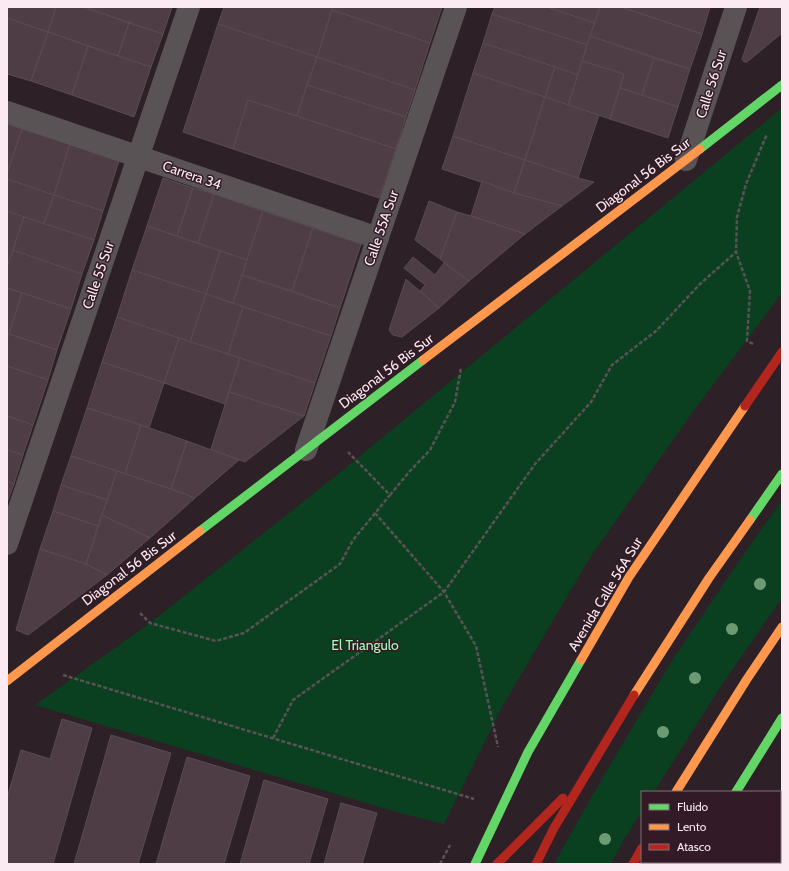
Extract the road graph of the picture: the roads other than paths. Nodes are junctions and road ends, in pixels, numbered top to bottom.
1 (189, 7) edge
2 (456, 7) edge
3 (736, 7) edge
4 (782, 85) edge
5 (7, 112) edge
6 (138, 156) junction
7 (686, 160) junction
8 (378, 238) junction
9 (782, 352) edge
10 (306, 450) junction
11 (782, 474) edge
12 (7, 544) edge
13 (782, 627) edge
14 (7, 681) edge
15 (782, 718) edge
16 (586, 774) junction
17 (677, 791) edge
18 (737, 791) edge
19 (641, 850) edge
20 (474, 864) edge
21 (497, 864) edge
22 (536, 864) edge
23 (633, 864) edge

1 - 6 street, Calle 55 Sur
2 - 8 street, Calle 55A Sur
3 - 7 street, Calle 56 Sur
4 - 7 main road, Diagonal 56 Bis Sur
5 - 6 street, Carrera 34
6 - 8 street, Carrera 34
6 - 12 street, Calle 55 Sur
7 - 10 main road, Diagonal 56 Bis Sur
8 - 10 street, Calle 55A Sur
9 - 20 main road, Avenida Calle 56A Sur
10 - 14 main road, Diagonal 56 Bis Sur
11 - 16 main road
13 - 17 main road
15 - 18 main road
16 - 21 main road
16 - 22 main road
19 - 23 main road

